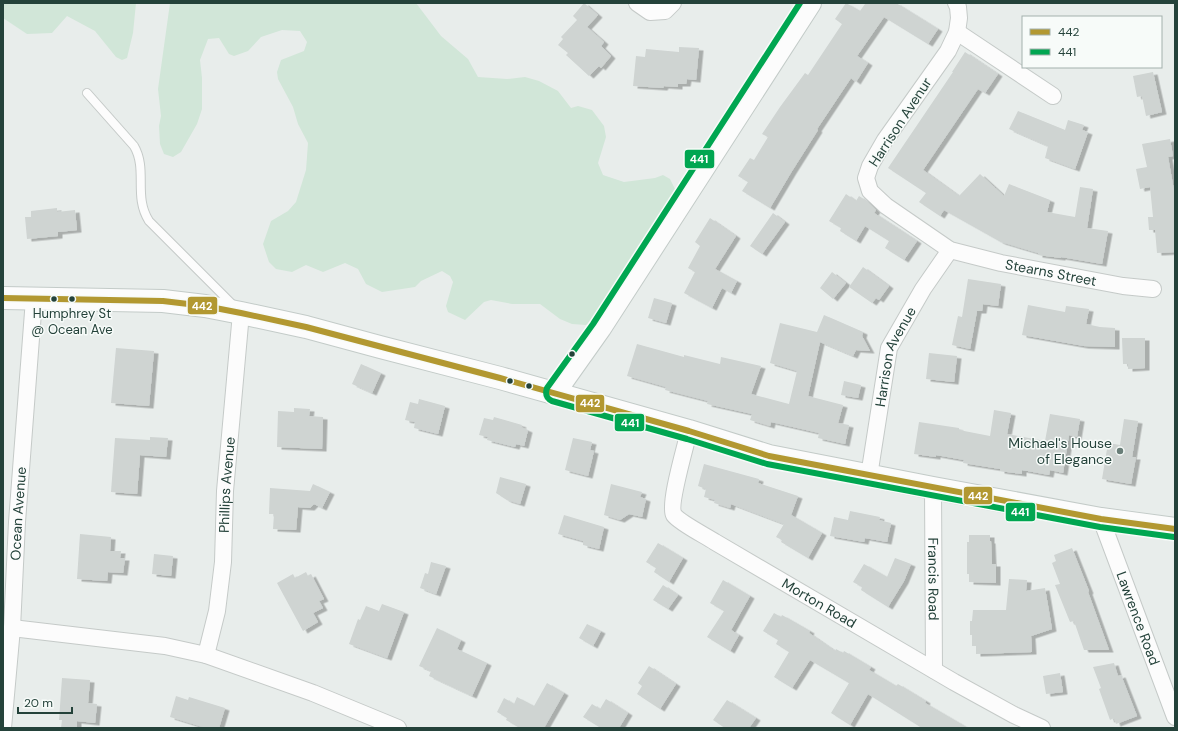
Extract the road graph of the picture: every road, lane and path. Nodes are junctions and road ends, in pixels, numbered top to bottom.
1 (637, 3) edge
2 (673, 3) edge
3 (810, 3) edge
4 (956, 3) edge
5 (957, 32) junction
6 (87, 93) dead end
7 (1053, 96) dead end
8 (950, 250) junction
9 (1153, 289) dead end
10 (3, 298) edge
11 (34, 299) junction
12 (241, 313) junction
13 (554, 393) junction
14 (689, 431) junction
15 (868, 476) junction
16 (932, 488) junction
17 (1101, 519) junction
18 (1175, 529) edge
19 (12, 628) junction
20 (206, 655) junction
21 (934, 670) junction
22 (1175, 718) edge
23 (4, 728) edge
24 (398, 728) edge
25 (1042, 728) edge

1 - 2 street
3 - 13 main road
4 - 5 street
5 - 7 street
5 - 8 street, Harrison Avenur
6 - 12 lane
8 - 9 street, Stearns Street
8 - 15 street, Harrison Avenue
10 - 11 main road
11 - 12 main road
11 - 19 street, Ocean Avenue
12 - 13 main road
12 - 20 street, Phillips Avenue
13 - 14 main road
14 - 15 main road
14 - 21 street, Morton Road
15 - 16 main road
16 - 17 main road
16 - 21 street, Francis Road
17 - 18 main road
17 - 22 street, Lawrence Road
19 - 20 street
19 - 23 street, Ocean Avenue
20 - 24 street
21 - 25 street, Morton Road

